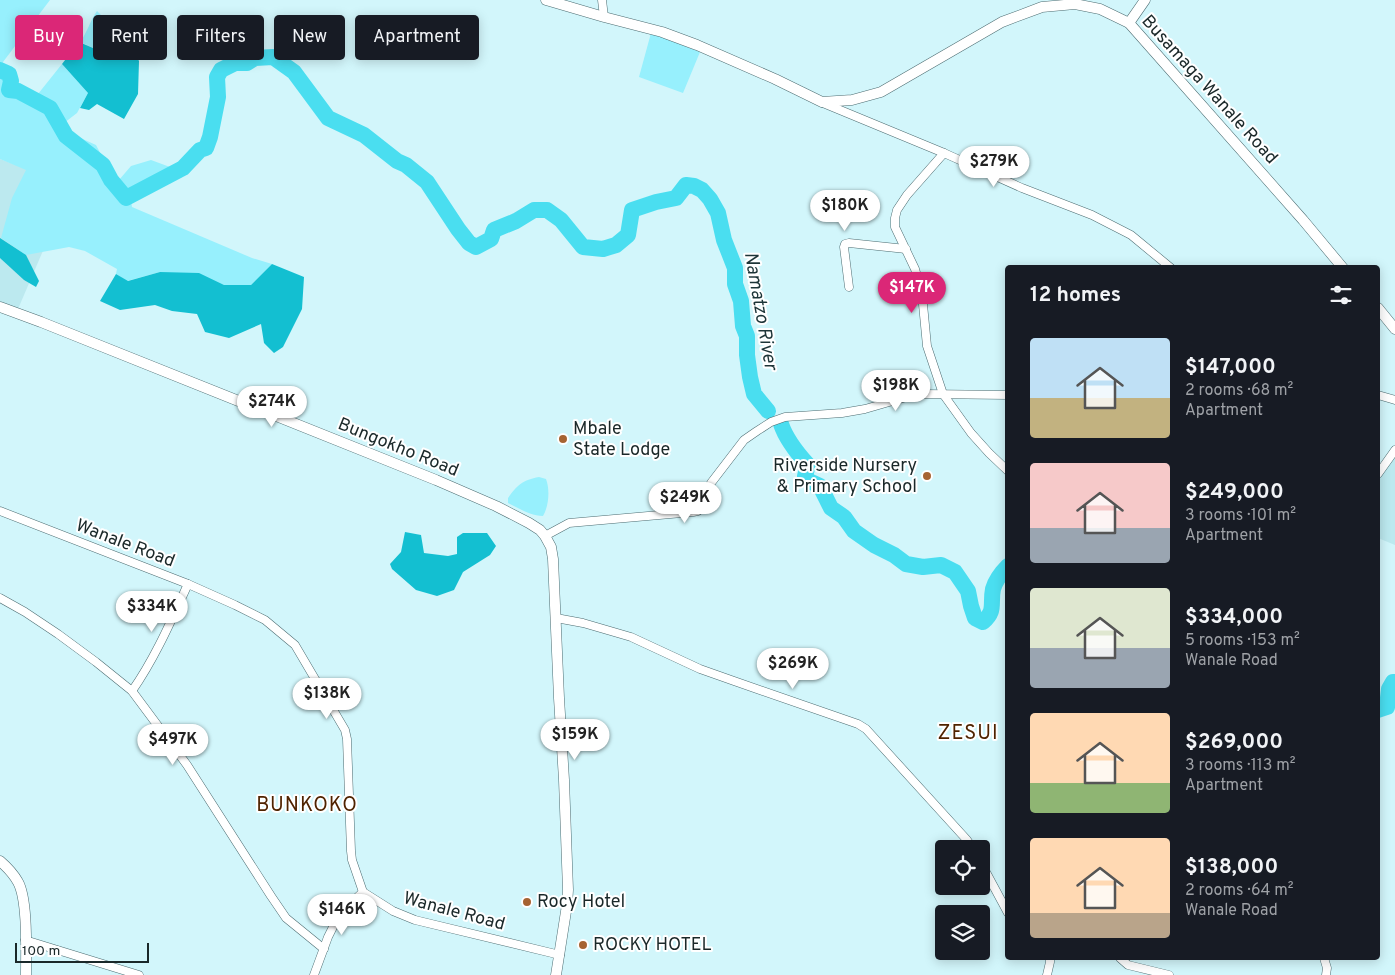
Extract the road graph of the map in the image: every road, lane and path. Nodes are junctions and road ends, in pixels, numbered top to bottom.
1 (546, 0) edge
2 (602, 0) edge
3 (1144, 0) edge
4 (604, 17) junction
5 (1129, 23) junction
6 (822, 102) junction
7 (944, 153) junction
8 (906, 249) junction
9 (1167, 265) edge
10 (1341, 265) edge
11 (849, 287) dead end
12 (0, 307) edge
13 (1380, 310) edge
14 (1395, 328) edge
15 (943, 394) junction
16 (1005, 394) edge
17 (1380, 396) edge
18 (1395, 400) edge
19 (1395, 450) edge
20 (1005, 467) edge
21 (1380, 471) edge
22 (0, 512) edge
23 (545, 536) junction
24 (188, 584) junction
25 (0, 598) edge
26 (556, 618) junction
27 (132, 691) junction
28 (967, 840) edge
29 (0, 861) edge
30 (990, 880) edge
31 (363, 892) junction
32 (1005, 907) edge
33 (25, 940) junction
34 (324, 949) junction
35 (560, 955) junction
36 (1050, 960) edge
37 (1122, 960) edge
38 (1325, 960) edge
39 (26, 975) edge
40 (139, 975) edge
41 (314, 975) edge
42 (556, 975) edge
43 (1047, 975) edge
44 (1170, 975) edge
45 (1326, 975) edge

1 - 4 street, Busamaga Wanale Road
2 - 4 street
3 - 5 street
4 - 6 street, Busamaga Wanale Road
5 - 6 street, Busamaga Wanale Road
5 - 10 street, Busamaga Wanale Road
6 - 7 street
7 - 8 street
7 - 9 street
8 - 11 street
8 - 15 street
12 - 23 street, Bungokho Road
13 - 14 street
15 - 16 street
15 - 20 street
15 - 23 street
17 - 18 street
19 - 21 street
22 - 24 street, Wanale Road
23 - 26 street, Bungokho Road
24 - 27 street
24 - 31 street, Wanale Road
25 - 27 street
26 - 28 street
26 - 35 street
27 - 34 street
29 - 33 street
30 - 32 street
31 - 34 street
31 - 35 street, Wanale Road
33 - 39 street
33 - 40 street
34 - 41 street
35 - 42 street
36 - 43 street
37 - 44 street
38 - 45 street

